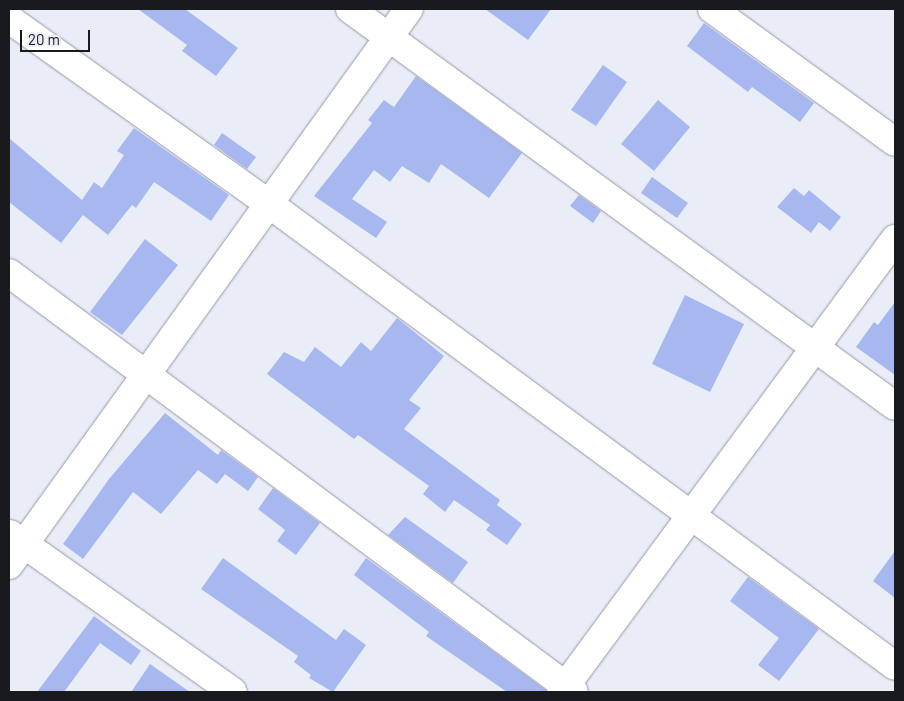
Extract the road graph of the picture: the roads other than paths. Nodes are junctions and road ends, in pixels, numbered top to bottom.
1 (350, 9) edge
2 (409, 9) edge
3 (712, 9) edge
4 (9, 19) edge
5 (388, 35) junction
6 (895, 142) edge
7 (268, 203) junction
8 (895, 239) edge
9 (9, 273) edge
10 (814, 347) junction
11 (146, 376) junction
12 (895, 406) edge
13 (691, 516) junction
14 (14, 548) edge
15 (895, 666) edge
16 (567, 690) edge
17 (233, 692) edge

1 - 5 street
2 - 5 street
3 - 6 street
4 - 7 street
5 - 7 street
5 - 10 street
7 - 11 street
7 - 13 street
8 - 10 street
9 - 11 street
10 - 12 street
10 - 13 street
11 - 14 street
11 - 16 street
13 - 15 street
13 - 16 street
14 - 17 street

